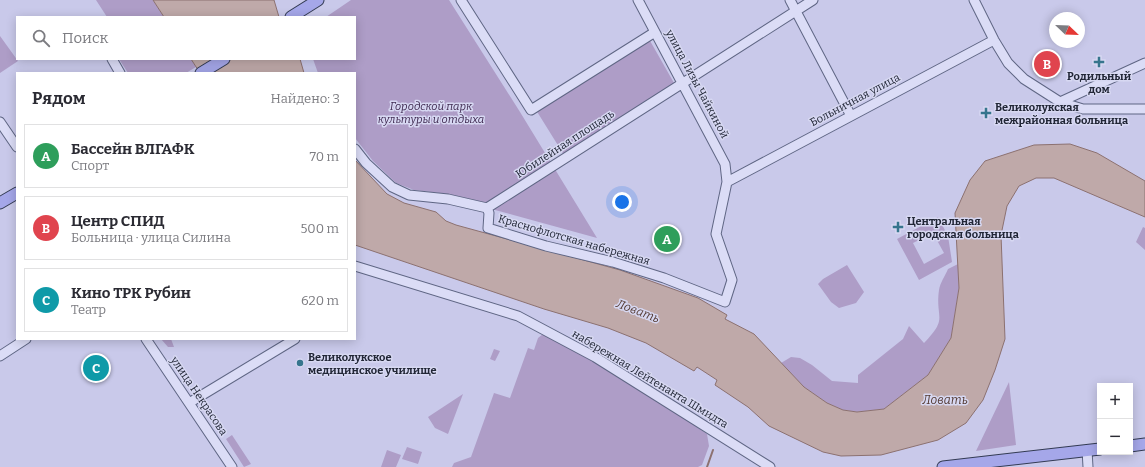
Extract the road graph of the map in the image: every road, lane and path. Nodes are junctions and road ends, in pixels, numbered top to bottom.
1 (461, 0) edge
2 (638, 0) edge
3 (790, 0) edge
4 (813, 0) edge
5 (974, 0) edge
6 (314, 2) edge
7 (796, 11) junction
8 (293, 16) edge
9 (656, 32) junction
10 (994, 40) junction
11 (113, 60) edge
12 (222, 60) edge
13 (1145, 63) edge
14 (119, 72) edge
15 (203, 72) edge
16 (683, 83) junction
17 (1060, 102) junction
18 (1145, 109) edge
19 (851, 116) junction
20 (0, 122) edge
21 (16, 146) edge
22 (356, 150) edge
23 (727, 182) junction
24 (16, 194) edge
25 (0, 203) edge
26 (487, 208) junction
27 (356, 266) edge
28 (24, 340) edge
29 (147, 340) edge
30 (293, 340) edge
31 (0, 356) edge
32 (189, 403) junction
33 (1145, 444) edge
34 (1133, 446) edge
35 (1097, 449) edge
36 (1087, 450) junction
37 (232, 467) edge
38 (770, 467) edge
39 (943, 467) edge
40 (1088, 467) edge

1 - 9 street
2 - 9 street, улица Лизы Чайкиной
3 - 7 street
4 - 7 street, Юбилейная площадь
5 - 10 street
6 - 8 main road
7 - 16 street, Юбилейная площадь
7 - 19 street
9 - 16 street, улица Лизы Чайкиной
10 - 17 street
10 - 19 street, Больничная улица
11 - 14 street
12 - 15 main road
13 - 17 street
16 - 23 street, улица Лизы Чайкиной
16 - 26 street, Юбилейная площадь
17 - 18 street
19 - 23 street, Больничная улица
20 - 21 street
22 - 26 street, Краснофлотская набережная
23 - 26 street, Краснофлотская набережная
24 - 25 main road
27 - 38 street, набережная Лейтенанта Шмидта
28 - 31 street
29 - 32 street, улица Некрасова
30 - 32 street
32 - 37 street, улица Некрасова
33 - 34 main road
35 - 36 main road
36 - 39 main road
36 - 40 street

